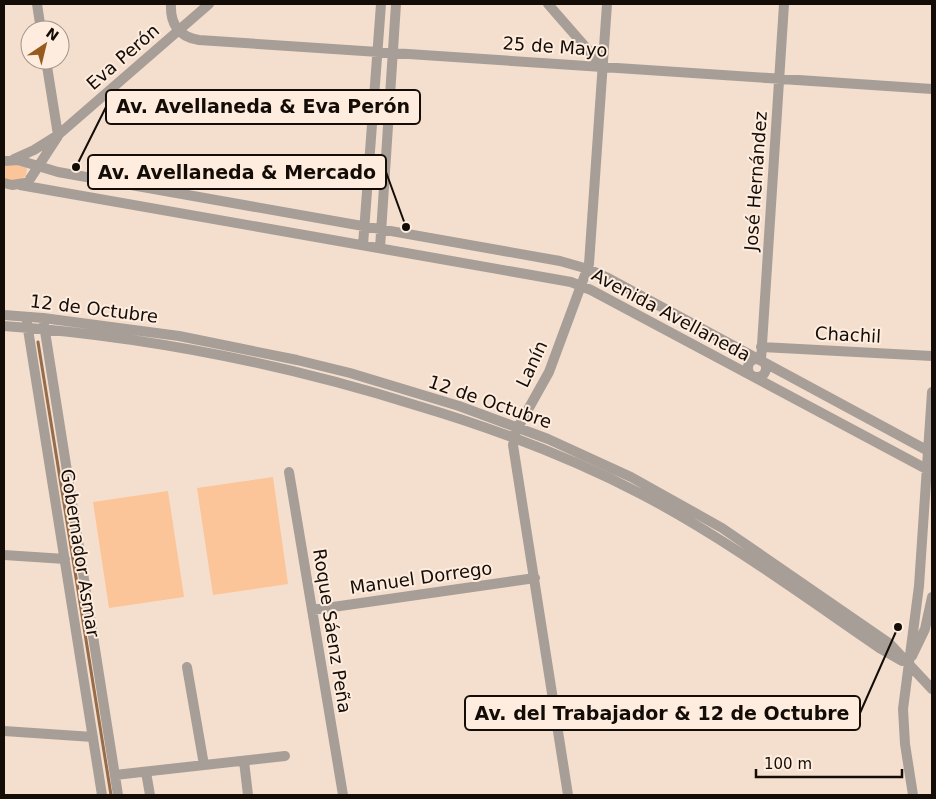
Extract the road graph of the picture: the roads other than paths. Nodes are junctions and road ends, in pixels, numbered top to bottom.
1 (37, 4) edge
2 (171, 4) edge
3 (209, 4) edge
4 (380, 4) edge
5 (396, 4) edge
6 (548, 4) edge
7 (607, 4) edge
8 (784, 4) edge
9 (40, 20) edge
10 (178, 30) junction
11 (377, 52) junction
12 (392, 52) junction
13 (603, 67) junction
14 (48, 70) edge
15 (780, 79) junction
16 (932, 89) edge
17 (58, 135) junction
18 (7, 159) edge
19 (26, 162) junction
20 (38, 167) junction
21 (30, 179) junction
22 (4, 183) edge
23 (20, 185) junction
24 (365, 226) junction
25 (381, 229) junction
26 (363, 245) junction
27 (380, 248) junction
28 (588, 269) junction
29 (582, 286) junction
30 (4, 315) edge
31 (26, 317) junction
32 (42, 318) junction
33 (4, 326) edge
34 (28, 328) junction
35 (44, 330) junction
36 (761, 347) junction
37 (932, 356) edge
38 (761, 360) junction
39 (752, 376) junction
40 (932, 392) edge
41 (518, 427) junction
42 (514, 438) junction
43 (930, 452) edge
44 (930, 471) edge
45 (289, 472) dead end
46 (4, 555) edge
47 (921, 555) junction
48 (64, 559) junction
49 (932, 559) edge
50 (535, 578) junction
51 (932, 597) edge
52 (312, 610) junction
53 (908, 664) junction
54 (187, 667) dead end
55 (932, 689) edge
56 (4, 731) edge
57 (93, 737) junction
58 (285, 756) dead end
59 (244, 760) junction
60 (204, 765) junction
61 (146, 772) junction
62 (115, 775) junction
63 (102, 795) edge
64 (118, 795) edge
65 (150, 795) edge
66 (248, 795) edge
67 (343, 795) edge
68 (568, 795) edge
69 (913, 795) edge

1 - 9 street
2 - 10 street
3 - 10 street, Eva Perón
4 - 11 street
5 - 12 street
6 - 13 street
7 - 13 street, Lanín
8 - 15 street, José Hernández
10 - 11 street, 25 de Mayo
10 - 17 street, Eva Perón
11 - 12 street, 25 de Mayo
11 - 24 street
12 - 13 street, 25 de Mayo
12 - 25 street
13 - 15 street, 25 de Mayo
13 - 28 street, Lanín
14 - 17 street
15 - 16 street, 25 de Mayo
15 - 36 street, José Hernández
17 - 18 street, Eva Perón
17 - 20 street, Eva Perón
18 - 19 street, Avenida Avellaneda
19 - 20 street, Avenida Avellaneda
19 - 21 street
20 - 21 street, Eva Perón
20 - 24 street, Avenida Avellaneda
21 - 23 street
22 - 23 street, Avenida Avellaneda
23 - 26 street, Avenida Avellaneda
24 - 25 street, Avenida Avellaneda
24 - 26 street
25 - 27 street
25 - 28 street, Avenida Avellaneda
26 - 27 street, Avenida Avellaneda
27 - 29 street, Avenida Avellaneda
28 - 29 street, Lanín
28 - 38 street, Avenida Avellaneda
29 - 39 street, Avenida Avellaneda
29 - 41 street, Lanín
30 - 31 street, 12 de Octubre
31 - 32 street, 12 de Octubre
31 - 34 street, Gobernador Asmar
32 - 35 street, Gobernador Asmar
32 - 41 street, 12 de Octubre
33 - 34 street, 12 de Octubre
34 - 35 street, 12 de Octubre
34 - 48 street, Gobernador Asmar
35 - 42 street, 12 de Octubre
35 - 62 street, Gobernador Asmar
36 - 37 street, Chachil
36 - 38 street, José Hernández
38 - 39 street, José Hernández
38 - 43 street, Avenida Avellaneda
39 - 44 street, Avenida Avellaneda
40 - 43 street
41 - 42 street, Lanín
41 - 53 street, 12 de Octubre
42 - 50 street, Lanín
42 - 53 street, 12 de Octubre
43 - 44 street
44 - 47 street
45 - 52 street, Roque Sáenz Peña
46 - 48 street
47 - 49 street
47 - 53 street
48 - 57 street, Gobernador Asmar
50 - 52 street, Manuel Dorrego
50 - 68 street, Lanín
51 - 53 street
52 - 67 street, Roque Sáenz Peña
53 - 55 street, 12 de Octubre
53 - 69 street
54 - 60 street
56 - 57 street
57 - 63 street, Gobernador Asmar
58 - 59 street
59 - 60 street
59 - 66 street
60 - 61 street
61 - 62 street
61 - 65 street
62 - 64 street, Gobernador Asmar

